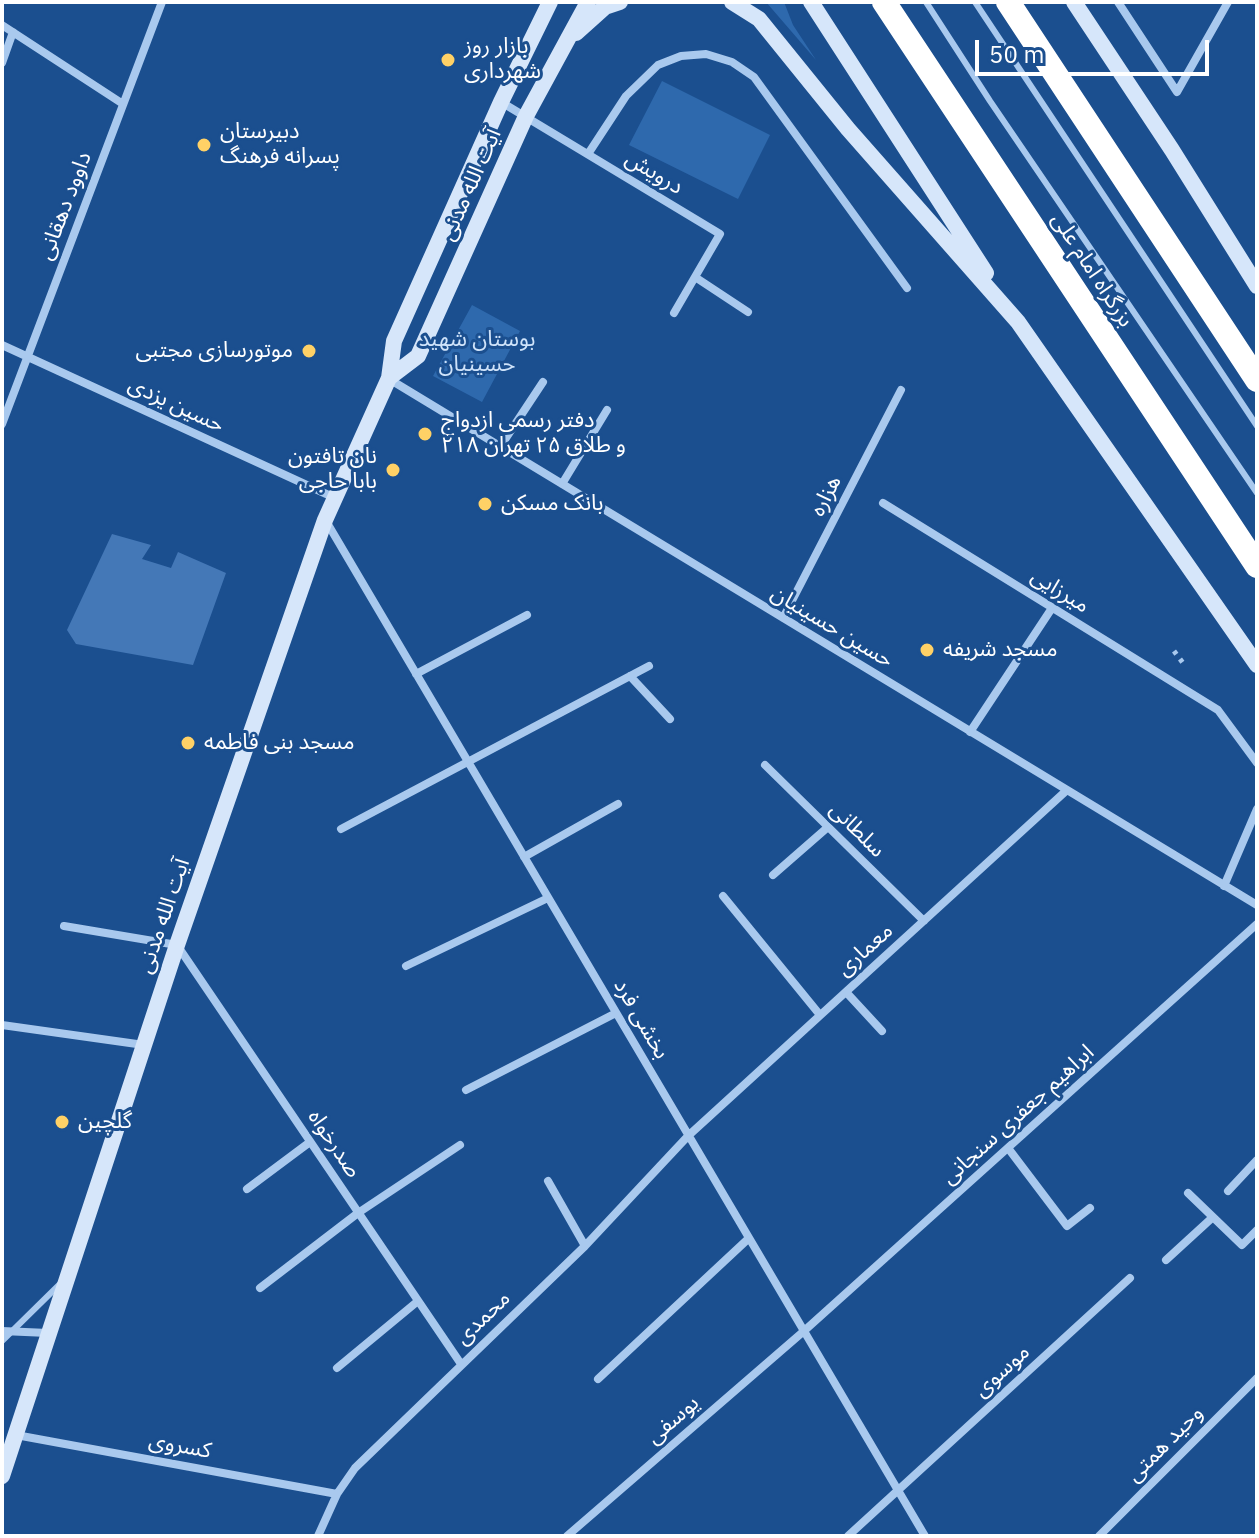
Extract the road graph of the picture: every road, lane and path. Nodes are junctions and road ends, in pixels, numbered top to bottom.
1 (162, 2) edge
2 (542, 2) edge
3 (550, 2) edge
4 (588, 2) edge
5 (620, 2) edge
6 (732, 2) edge
7 (811, 2) edge
8 (884, 2) edge
9 (926, 2) edge
10 (975, 2) edge
11 (1008, 2) edge
12 (1074, 2) edge
13 (1118, 2) edge
14 (1228, 2) edge
15 (2, 25) edge
16 (13, 32) junction
17 (535, 32) junction
18 (563, 45) junction
19 (2, 63) edge
20 (501, 102) junction
21 (123, 104) junction
22 (526, 116) junction
23 (588, 154) junction
24 (695, 277) junction
25 (1257, 286) edge
26 (907, 288) dead end
27 (748, 312) dead end
28 (674, 313) dead end
29 (1018, 322) junction
30 (2, 345) edge
31 (27, 357) junction
32 (389, 378) junction
33 (1257, 380) edge
34 (543, 382) dead end
35 (901, 390) dead end
36 (607, 410) dead end
37 (2, 424) edge
38 (1257, 426) edge
39 (500, 447) junction
40 (562, 484) junction
41 (1257, 493) edge
42 (335, 498) junction
43 (883, 503) dead end
44 (325, 520) junction
45 (1257, 566) edge
46 (1052, 608) junction
47 (527, 615) dead end
48 (783, 618) junction
49 (1257, 665) edge
50 (649, 666) dead end
51 (416, 674) junction
52 (630, 676) junction
53 (670, 719) dead end
54 (970, 732) junction
55 (468, 762) junction
56 (1257, 763) edge
57 (765, 765) dead end
58 (1067, 790) junction
59 (618, 804) dead end
60 (1257, 809) edge
61 (828, 827) junction
62 (341, 829) dead end
63 (524, 857) junction
64 (773, 875) dead end
65 (1224, 886) junction
66 (723, 896) dead end
67 (548, 898) junction
68 (1257, 905) edge
69 (924, 921) junction
70 (1257, 924) edge
71 (64, 926) dead end
72 (177, 945) junction
73 (406, 966) dead end
74 (846, 992) junction
75 (616, 1013) junction
76 (820, 1015) junction
77 (2, 1025) edge
78 (882, 1031) dead end
79 (144, 1045) junction
80 (466, 1090) dead end
81 (688, 1136) junction
82 (310, 1142) junction
83 (460, 1145) dead end
84 (1008, 1148) junction
85 (1257, 1160) edge
86 (548, 1181) dead end
87 (247, 1189) dead end
88 (1228, 1191) dead end
89 (1188, 1193) dead end
90 (1090, 1208) dead end
91 (358, 1213) junction
92 (1213, 1217) junction
93 (1257, 1230) edge
94 (748, 1239) junction
95 (585, 1246) junction
96 (1166, 1260) dead end
97 (67, 1277) junction
98 (1130, 1278) dead end
99 (260, 1288) dead end
100 (418, 1301) junction
101 (7, 1331) edge
102 (804, 1331) junction
103 (48, 1333) junction
104 (2, 1341) edge
105 (461, 1364) junction
106 (337, 1368) dead end
107 (1257, 1378) edge
108 (598, 1379) dead end
109 (16, 1435) junction
110 (2, 1476) edge
111 (898, 1490) junction
112 (337, 1494) junction
113 (318, 1536) edge
114 (567, 1536) edge
115 (848, 1536) edge
116 (925, 1536) edge
117 (1099, 1536) edge

1 - 21 street, داوود دهقانی
2 - 17 main road
3 - 17 main road, آیت الله مدنی
4 - 18 main road, آیت الله مدنی
5 - 18 main road
6 - 29 main road
7 - 29 main road
8 - 45 highway, بزرگراه امام علی
9 - 41 lane
10 - 38 lane
11 - 33 highway
12 - 25 main road
13 - 14 street
15 - 16 street
16 - 19 street
16 - 21 street
17 - 18 main road
17 - 20 main road, آیت الله مدنی
18 - 22 main road, آیت الله مدنی
20 - 22 street, درویش
20 - 32 main road, آیت الله مدنی
21 - 31 street, داوود دهقانی
22 - 23 street, درویش
22 - 32 main road, آیت الله مدنی
23 - 24 street, درویش
23 - 26 street
24 - 27 street
24 - 28 street, درویش
29 - 49 main road
30 - 31 street, حسین یزدی
31 - 37 street, داوود دهقانی
31 - 42 street, حسین یزدی
32 - 39 street, حسین حسینیان
32 - 42 main road, آیت الله مدنی
34 - 39 street
35 - 48 street, هزاره
36 - 40 street
39 - 40 street, حسین حسینیان
40 - 48 street, حسین حسینیان
42 - 44 main road, آیت الله مدنی
43 - 46 street, میرزایی
44 - 51 street, بخشی فرد
44 - 72 main road, آیت الله مدنی
46 - 54 street
46 - 56 street, میرزایی
47 - 51 street
48 - 54 street, حسین حسینیان
50 - 52 street
51 - 55 street, بخشی فرد
52 - 53 street
52 - 55 street
54 - 58 street, حسین حسینیان
55 - 62 street
55 - 63 street, بخشی فرد
57 - 61 street, سلطانی
58 - 65 street, حسین حسینیان
58 - 69 street, معماری
59 - 63 street
60 - 65 street
61 - 64 street
61 - 69 street, سلطانی
63 - 67 street, بخشی فرد
65 - 68 street, حسین حسینیان
66 - 76 street
67 - 73 street
67 - 75 street, بخشی فرد
69 - 74 street, معماری
70 - 84 street, ابراهیم جعفری سنجانی
71 - 72 street
72 - 79 main road, آیت الله مدنی
72 - 82 street, صدرخواه
74 - 76 street, معماری
74 - 78 street
75 - 80 street
75 - 81 street, بخشی فرد
76 - 81 street, معماری
77 - 79 street
79 - 97 main road, آیت الله مدنی
81 - 94 street, بخشی فرد
81 - 95 street, محمدی
82 - 87 street
82 - 91 street, صدرخواه
83 - 91 street
84 - 90 street
84 - 102 street, ابراهیم جعفری سنجانی
85 - 88 street
86 - 95 street
89 - 92 street
91 - 99 street
91 - 100 street, صدرخواه
92 - 93 street
92 - 96 street
94 - 102 street, بخشی فرد
94 - 108 street
95 - 105 street, محمدی
97 - 101 lane
97 - 103 main road, آیت الله مدنی
98 - 111 street, موسوی
100 - 105 street, صدرخواه
100 - 106 street
101 - 103 street
101 - 104 lane
102 - 111 street, بخشی فرد
102 - 114 street, یوسفی
103 - 109 main road, آیت الله مدنی
105 - 112 street, محمدی
107 - 117 street, وحید همتی
109 - 110 main road, آیت الله مدنی
109 - 112 street, کسروی
111 - 115 street, موسوی
111 - 116 street, بخشی فرد
112 - 113 street, محمدی

